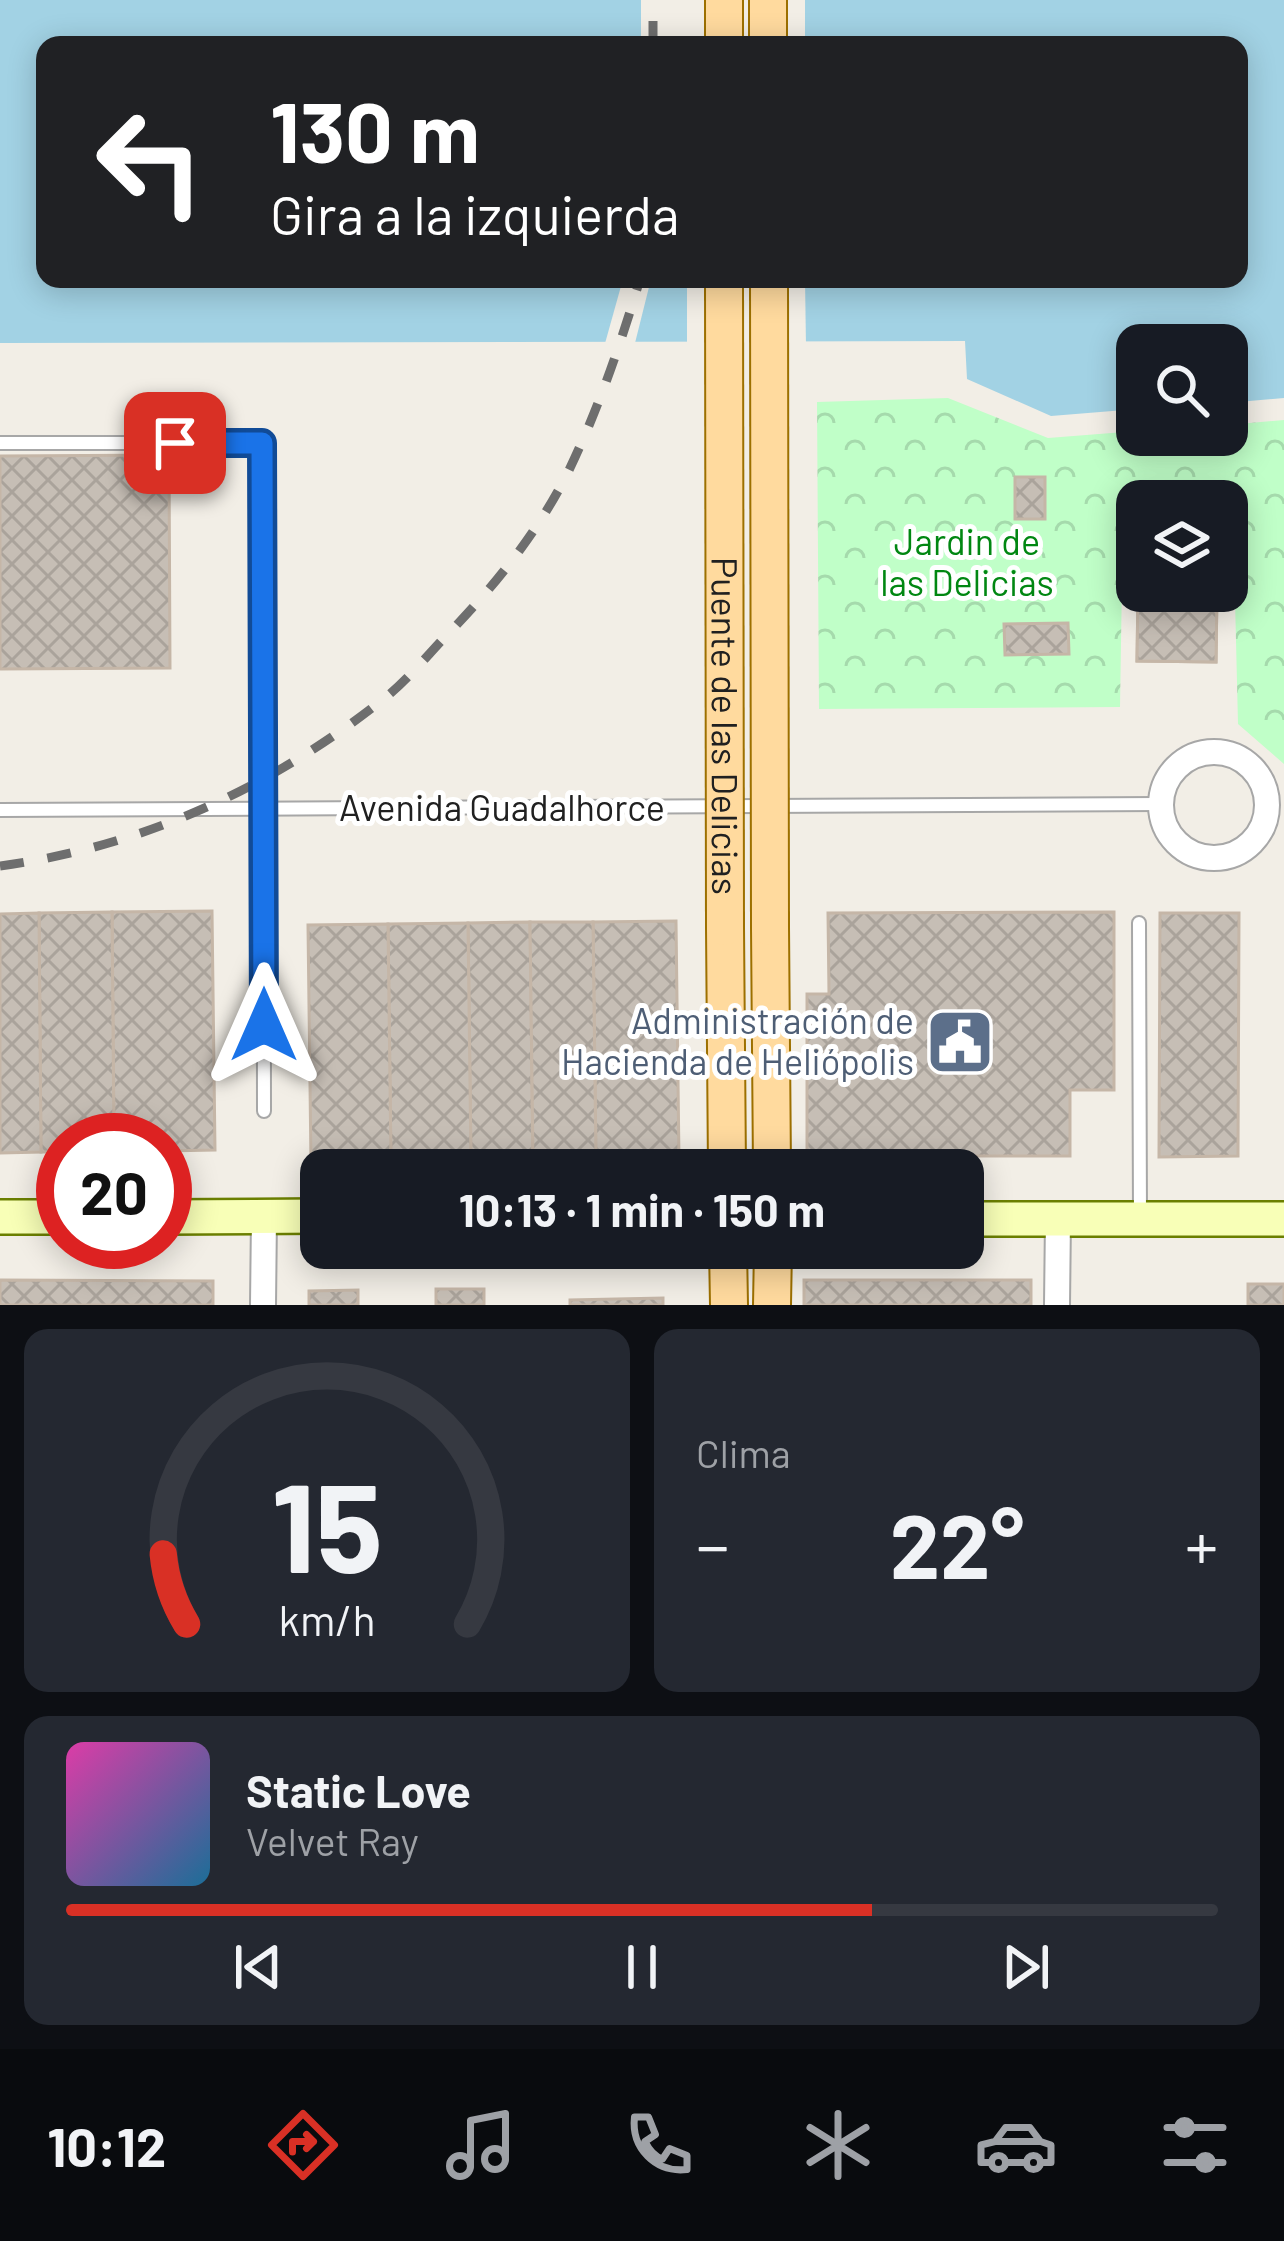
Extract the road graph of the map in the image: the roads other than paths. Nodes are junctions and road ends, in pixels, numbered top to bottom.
1 (724, 0) edge
2 (768, 0) edge
3 (724, 36) edge
4 (768, 36) edge
5 (724, 288) edge
6 (769, 288) edge
7 (0, 443) edge
8 (1276, 803) edge
9 (1160, 804) junction
10 (264, 809) junction
11 (0, 810) edge
12 (1139, 923) dead end
13 (264, 1111) dead end
14 (727, 1149) edge
15 (772, 1149) edge
16 (0, 1216) edge
17 (36, 1216) edge
18 (192, 1216) edge
19 (264, 1216) junction
20 (300, 1216) edge
21 (1058, 1218) junction
22 (984, 1219) edge
23 (1284, 1219) edge
24 (1141, 1220) junction
25 (728, 1269) edge
26 (772, 1269) edge
27 (727, 1299) edge
28 (263, 1305) edge
29 (772, 1305) edge
30 (1057, 1305) edge

1 - 3 main road
2 - 4 main road
5 - 14 main road, Puente de las Delicias, bridge
6 - 15 main road, Puente de las Delicias, bridge
7 - 10 lane
8 - 9 street
8 - 9 street
9 - 10 lane, Avenida Guadalhorce
10 - 11 lane, Avenida Guadalhorce
10 - 13 lane
12 - 24 lane
16 - 17 main road
18 - 19 main road
19 - 20 main road
19 - 28 street
21 - 22 main road
21 - 24 main road
21 - 30 street
23 - 24 main road
25 - 27 main road
26 - 29 main road

